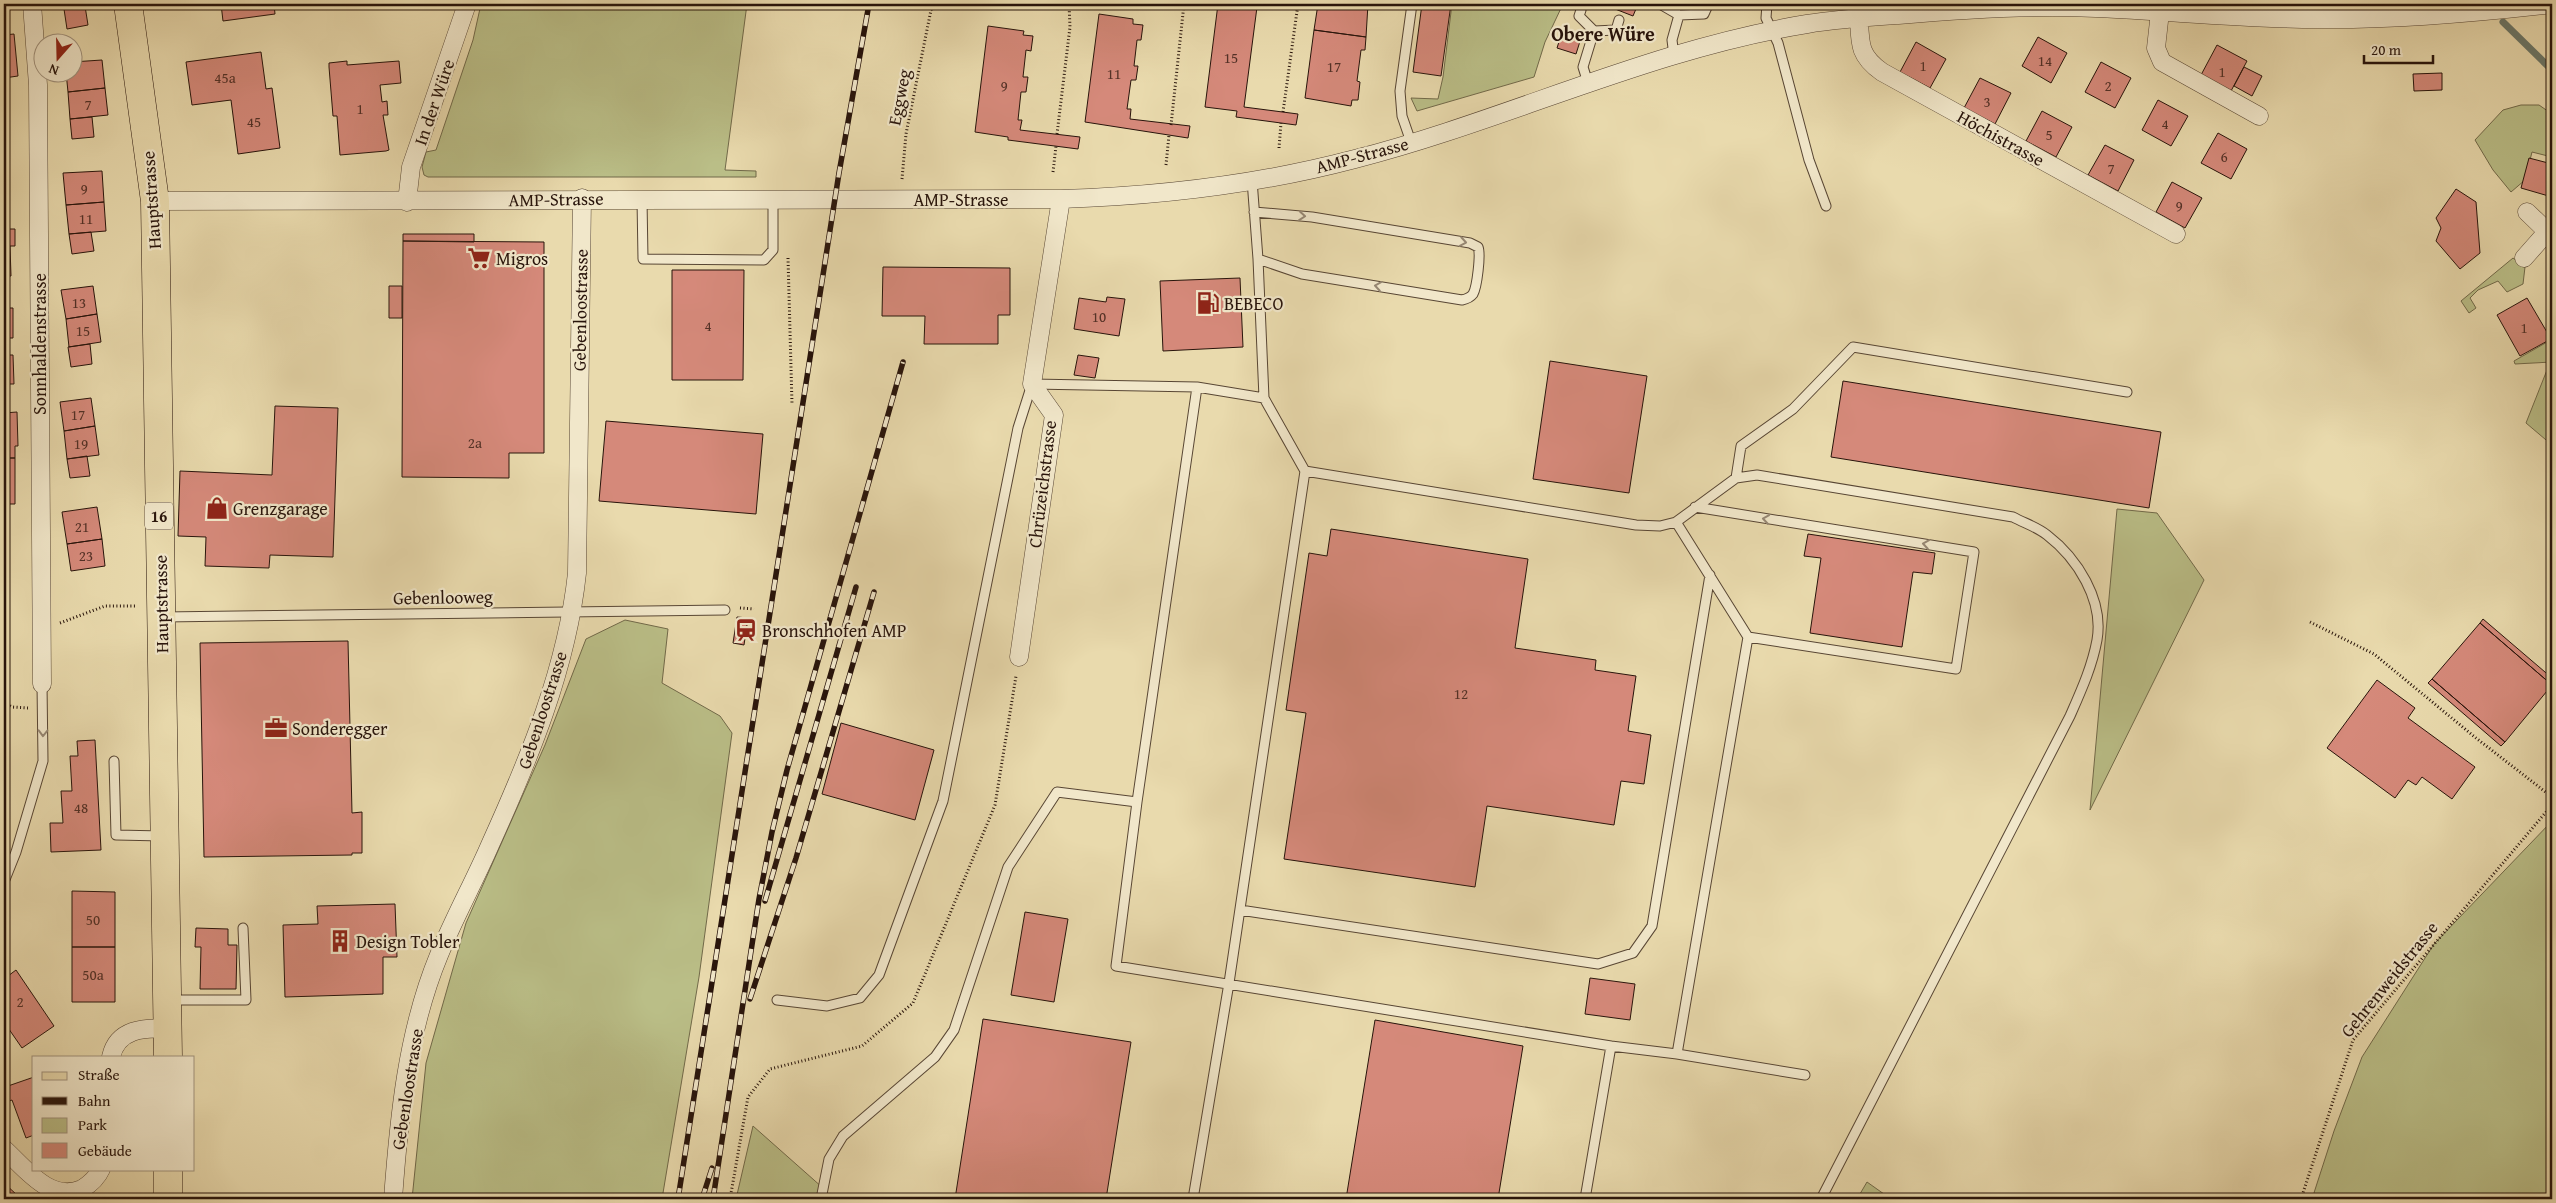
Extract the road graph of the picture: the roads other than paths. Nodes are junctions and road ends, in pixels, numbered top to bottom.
1 (32, 4) edge
2 (128, 4) edge
3 (467, 4) edge
4 (1412, 4) edge
5 (1660, 4) edge
6 (1708, 4) edge
7 (1767, 4) edge
8 (2552, 4) edge
9 (1958, 6) edge
10 (2035, 6) edge
11 (2498, 7) edge
12 (1581, 10) dead end
13 (2212, 10) edge
14 (1857, 11) edge
15 (2160, 12) junction
16 (1679, 15) junction
17 (1619, 20) dead end
18 (1772, 30) junction
19 (1594, 31) junction
20 (1674, 56) junction
21 (1588, 83) junction
22 (2259, 116) dead end
23 (1411, 142) junction
24 (1252, 180) junction
25 (582, 198) junction
26 (642, 198) junction
27 (773, 199) junction
28 (1061, 199) junction
29 (154, 201) junction
30 (406, 202) junction
31 (1826, 206) dead end
32 (1254, 212) junction
33 (2528, 212) dead end
34 (2176, 234) dead end
35 (2550, 234) edge
36 (2524, 258) dead end
37 (1258, 259) junction
38 (1032, 384) junction
39 (1197, 387) junction
40 (2127, 392) dead end
41 (1264, 398) junction
42 (1305, 470) junction
43 (1736, 478) junction
44 (1695, 507) junction
45 (1676, 522) junction
46 (1710, 575) junction
47 (725, 610) dead end
48 (573, 611) junction
49 (161, 618) junction
50 (1748, 637) junction
51 (1019, 657) dead end
52 (42, 684) joint
53 (114, 761) dead end
54 (1137, 802) junction
55 (165, 836) junction
56 (4, 882) edge
57 (1240, 910) junction
58 (243, 928) dead end
59 (1229, 983) junction
60 (167, 1000) junction
61 (777, 1000) dead end
62 (168, 1029) junction
63 (1611, 1046) junction
64 (1677, 1054) junction
65 (111, 1056) edge
66 (168, 1056) edge
67 (1805, 1074) dead end
68 (4, 1149) edge
69 (100, 1170) edge
70 (168, 1170) edge
71 (168, 1199) edge
72 (393, 1199) edge
73 (821, 1199) edge
74 (1193, 1199) edge
75 (1585, 1199) edge
76 (1821, 1199) edge

1 - 52 street, Sonnhaldenstrasse
2 - 29 main road, Hauptstrasse / 16
3 - 30 street, In der Würe
4 - 23 lane
5 - 16 lane
6 - 16 lane
7 - 18 lane
8 - 11 street, AMP-Strasse
9 - 10 street, AMP-Strasse
9 - 14 street, AMP-Strasse
10 - 15 street, AMP-Strasse
11 - 13 street, AMP-Strasse
12 - 19 lane
13 - 15 street, AMP-Strasse
14 - 18 street, AMP-Strasse
14 - 34 street, Höchistrasse
15 - 22 street
16 - 20 lane
17 - 19 lane
18 - 20 street, AMP-Strasse
18 - 31 lane
19 - 21 lane
20 - 21 street, AMP-Strasse
21 - 23 street, AMP-Strasse
23 - 24 street, AMP-Strasse
24 - 28 street, AMP-Strasse
24 - 32 lane
25 - 26 street, AMP-Strasse
25 - 30 street, AMP-Strasse
25 - 48 street, Gebenloostrasse
26 - 27 street, AMP-Strasse
26 - 27 lane
27 - 28 street, AMP-Strasse
28 - 38 street
29 - 30 street, AMP-Strasse
29 - 49 main road, Hauptstrasse / 16
32 - 37 lane
32 -> 37 lane
33 - 35 street
35 - 36 street
37 - 41 lane
38 - 39 lane
38 - 51 street, Chrüzeichstrasse
38 - 61 lane
39 - 41 lane
39 - 54 lane
40 - 43 lane
41 - 42 lane
42 - 45 lane
42 - 57 lane
43 - 44 lane
43 - 76 lane
44 - 45 lane
50 -> 44 lane
45 - 46 lane
46 - 50 lane
46 - 57 lane
47 - 48 lane, Gebenlooweg
48 - 49 lane, Gebenlooweg
48 - 72 street, Gebenloostrasse
49 - 55 main road, Hauptstrasse / 16
50 - 64 lane
52 -> 56 lane
53 - 55 lane
54 - 59 lane
54 - 73 lane
55 - 60 main road, Hauptstrasse / 16
57 - 59 lane
58 - 60 lane
59 - 63 lane
59 - 74 lane
60 - 62 main road, Hauptstrasse / 16
62 - 65 street
62 - 66 main road, Hauptstrasse / 16
63 - 64 lane
63 - 75 lane
64 - 67 lane
68 - 69 street
70 - 71 main road

